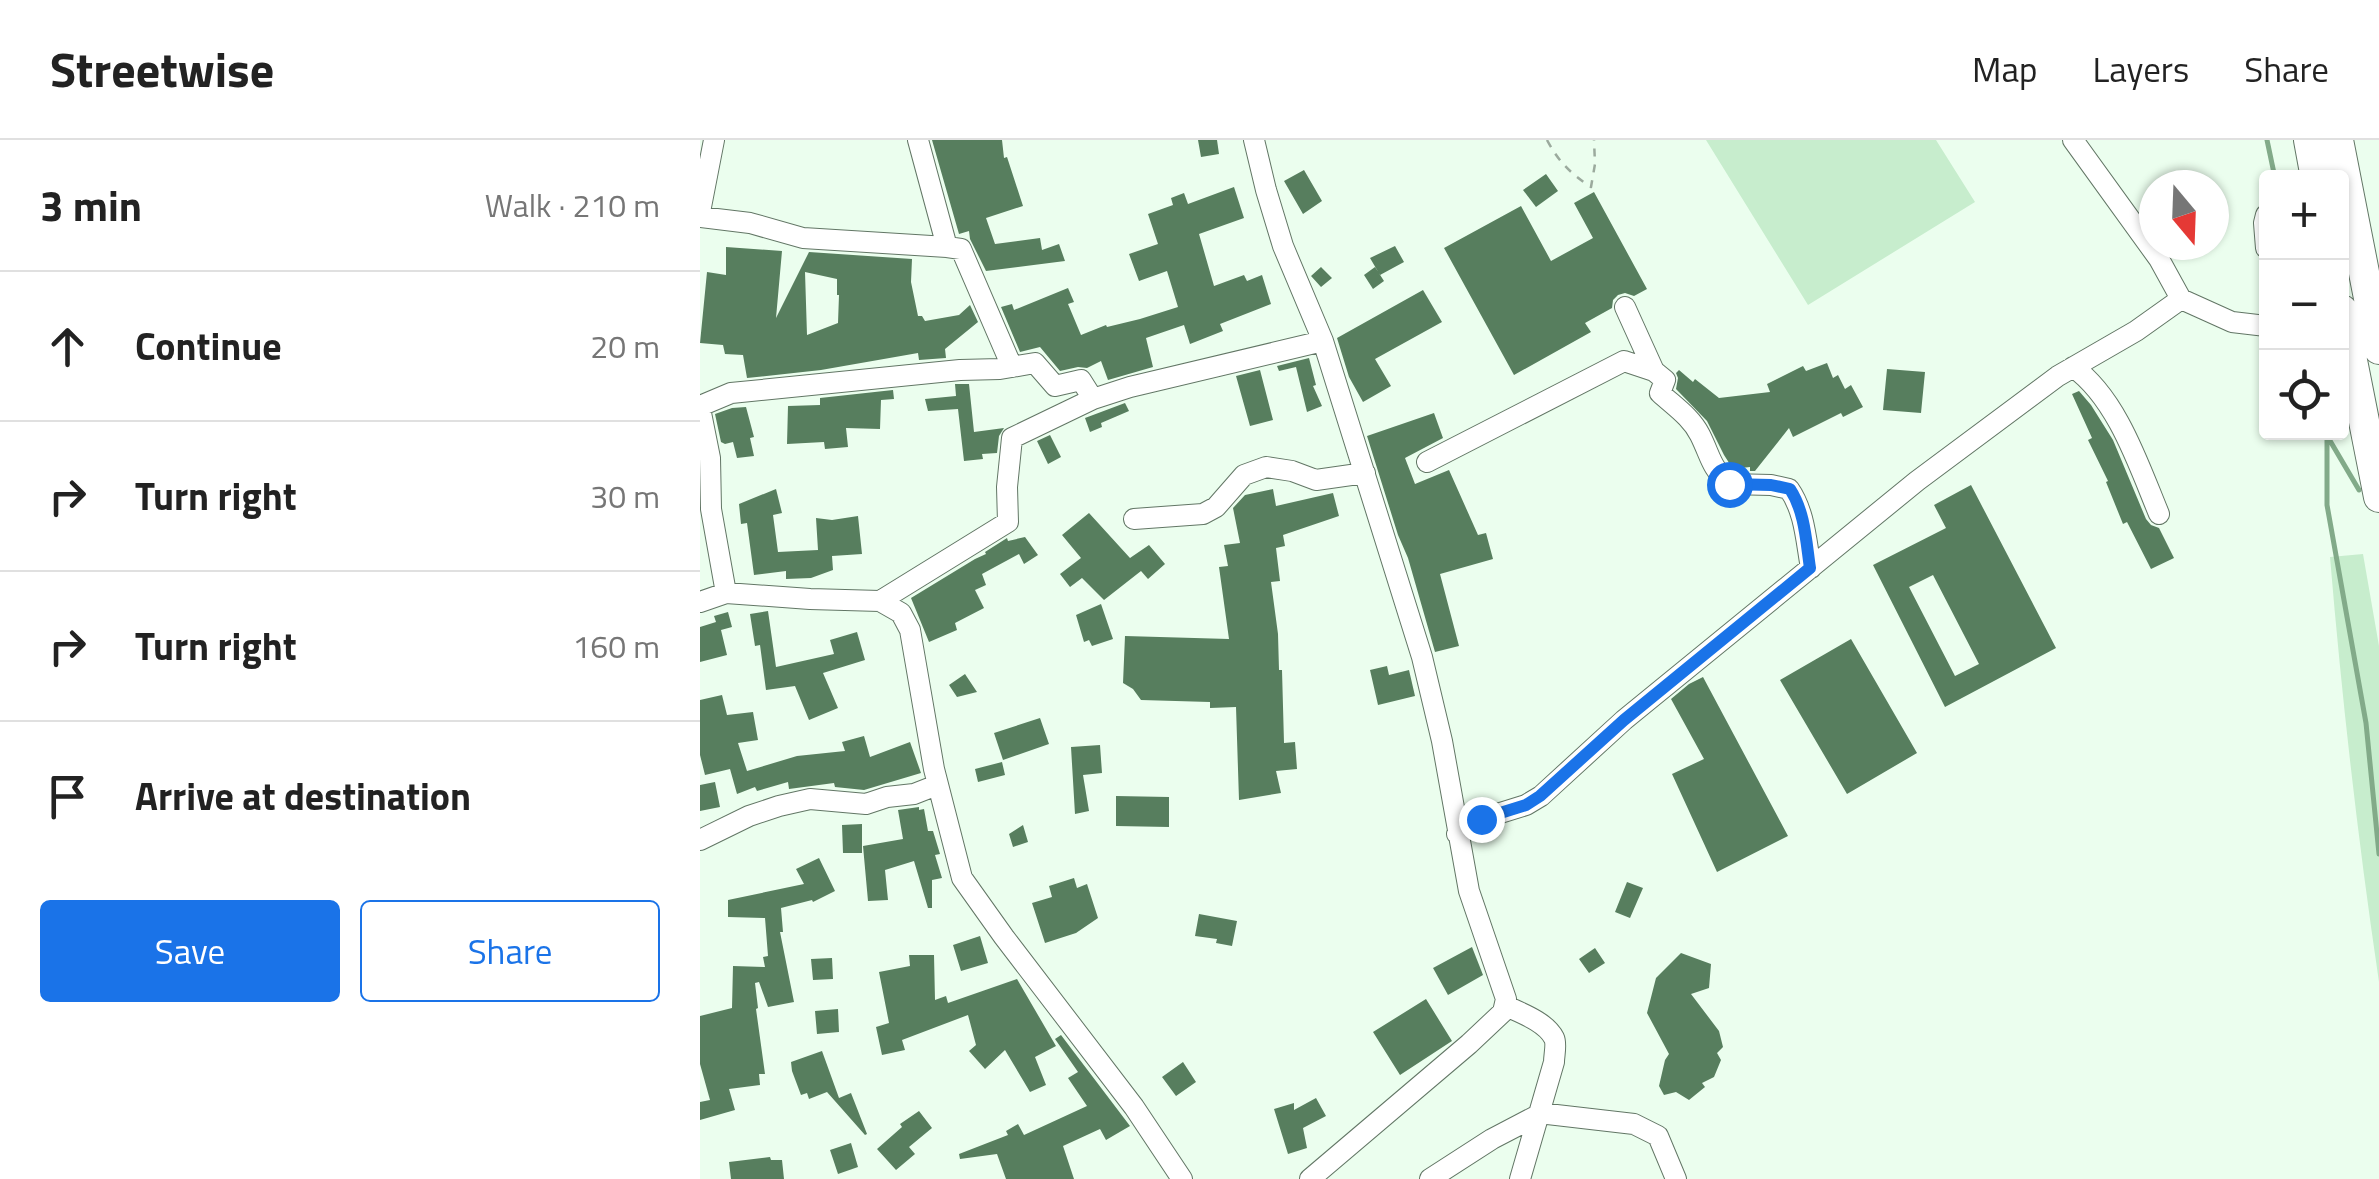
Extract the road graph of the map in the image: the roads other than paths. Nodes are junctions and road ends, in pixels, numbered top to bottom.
1 (714, 140) edge
2 (918, 140) edge
3 (1254, 140) edge
4 (2074, 140) edge
5 (2310, 140) edge
6 (2338, 140) edge
7 (2328, 170) edge
8 (2336, 170) edge
9 (700, 215) edge
10 (2349, 234) edge
11 (947, 247) junction
12 (2181, 299) junction
13 (1625, 307) dead end
14 (2259, 325) edge
15 (1323, 341) junction
16 (2349, 345) edge
17 (1642, 346) junction
18 (2379, 349) edge
19 (1624, 361) junction
20 (1012, 367) junction
21 (2073, 367) junction
22 (1654, 371) junction
23 (1093, 399) junction
24 (700, 408) edge
25 (1427, 462) dead end
26 (1364, 474) junction
27 (2379, 496) edge
28 (2159, 514) dead end
29 (1134, 519) dead end
30 (1810, 568) junction
31 (726, 593) junction
32 (880, 600) junction
33 (700, 602) edge
34 (937, 785) junction
35 (1457, 834) junction
36 (700, 840) edge
37 (1506, 1006) junction
38 (1539, 1114) junction
39 (1182, 1179) edge
40 (1310, 1179) edge
41 (1430, 1179) edge
42 (1520, 1179) edge
43 (1676, 1179) edge

1 - 9 street
2 - 11 street
3 - 15 street
4 - 12 street
5 - 7 highway
6 - 8 highway
9 - 11 street
10 - 18 highway
11 - 20 street
12 - 14 street
12 - 21 street
13 - 17 street
15 - 23 street
15 - 26 street
16 - 27 highway
17 - 19 street
17 - 22 street
19 - 22 street
19 - 25 street
20 - 23 street
20 - 24 street
21 - 28 street
21 - 30 street
22 - 30 street
23 - 32 street
24 - 31 street
26 - 29 street
26 - 35 street
30 - 35 street
31 - 32 street
31 - 33 street
32 - 34 street
34 - 36 street
34 - 39 street
35 - 37 street
37 - 38 street
37 - 40 street
38 - 41 street
38 - 42 street
38 - 43 street

